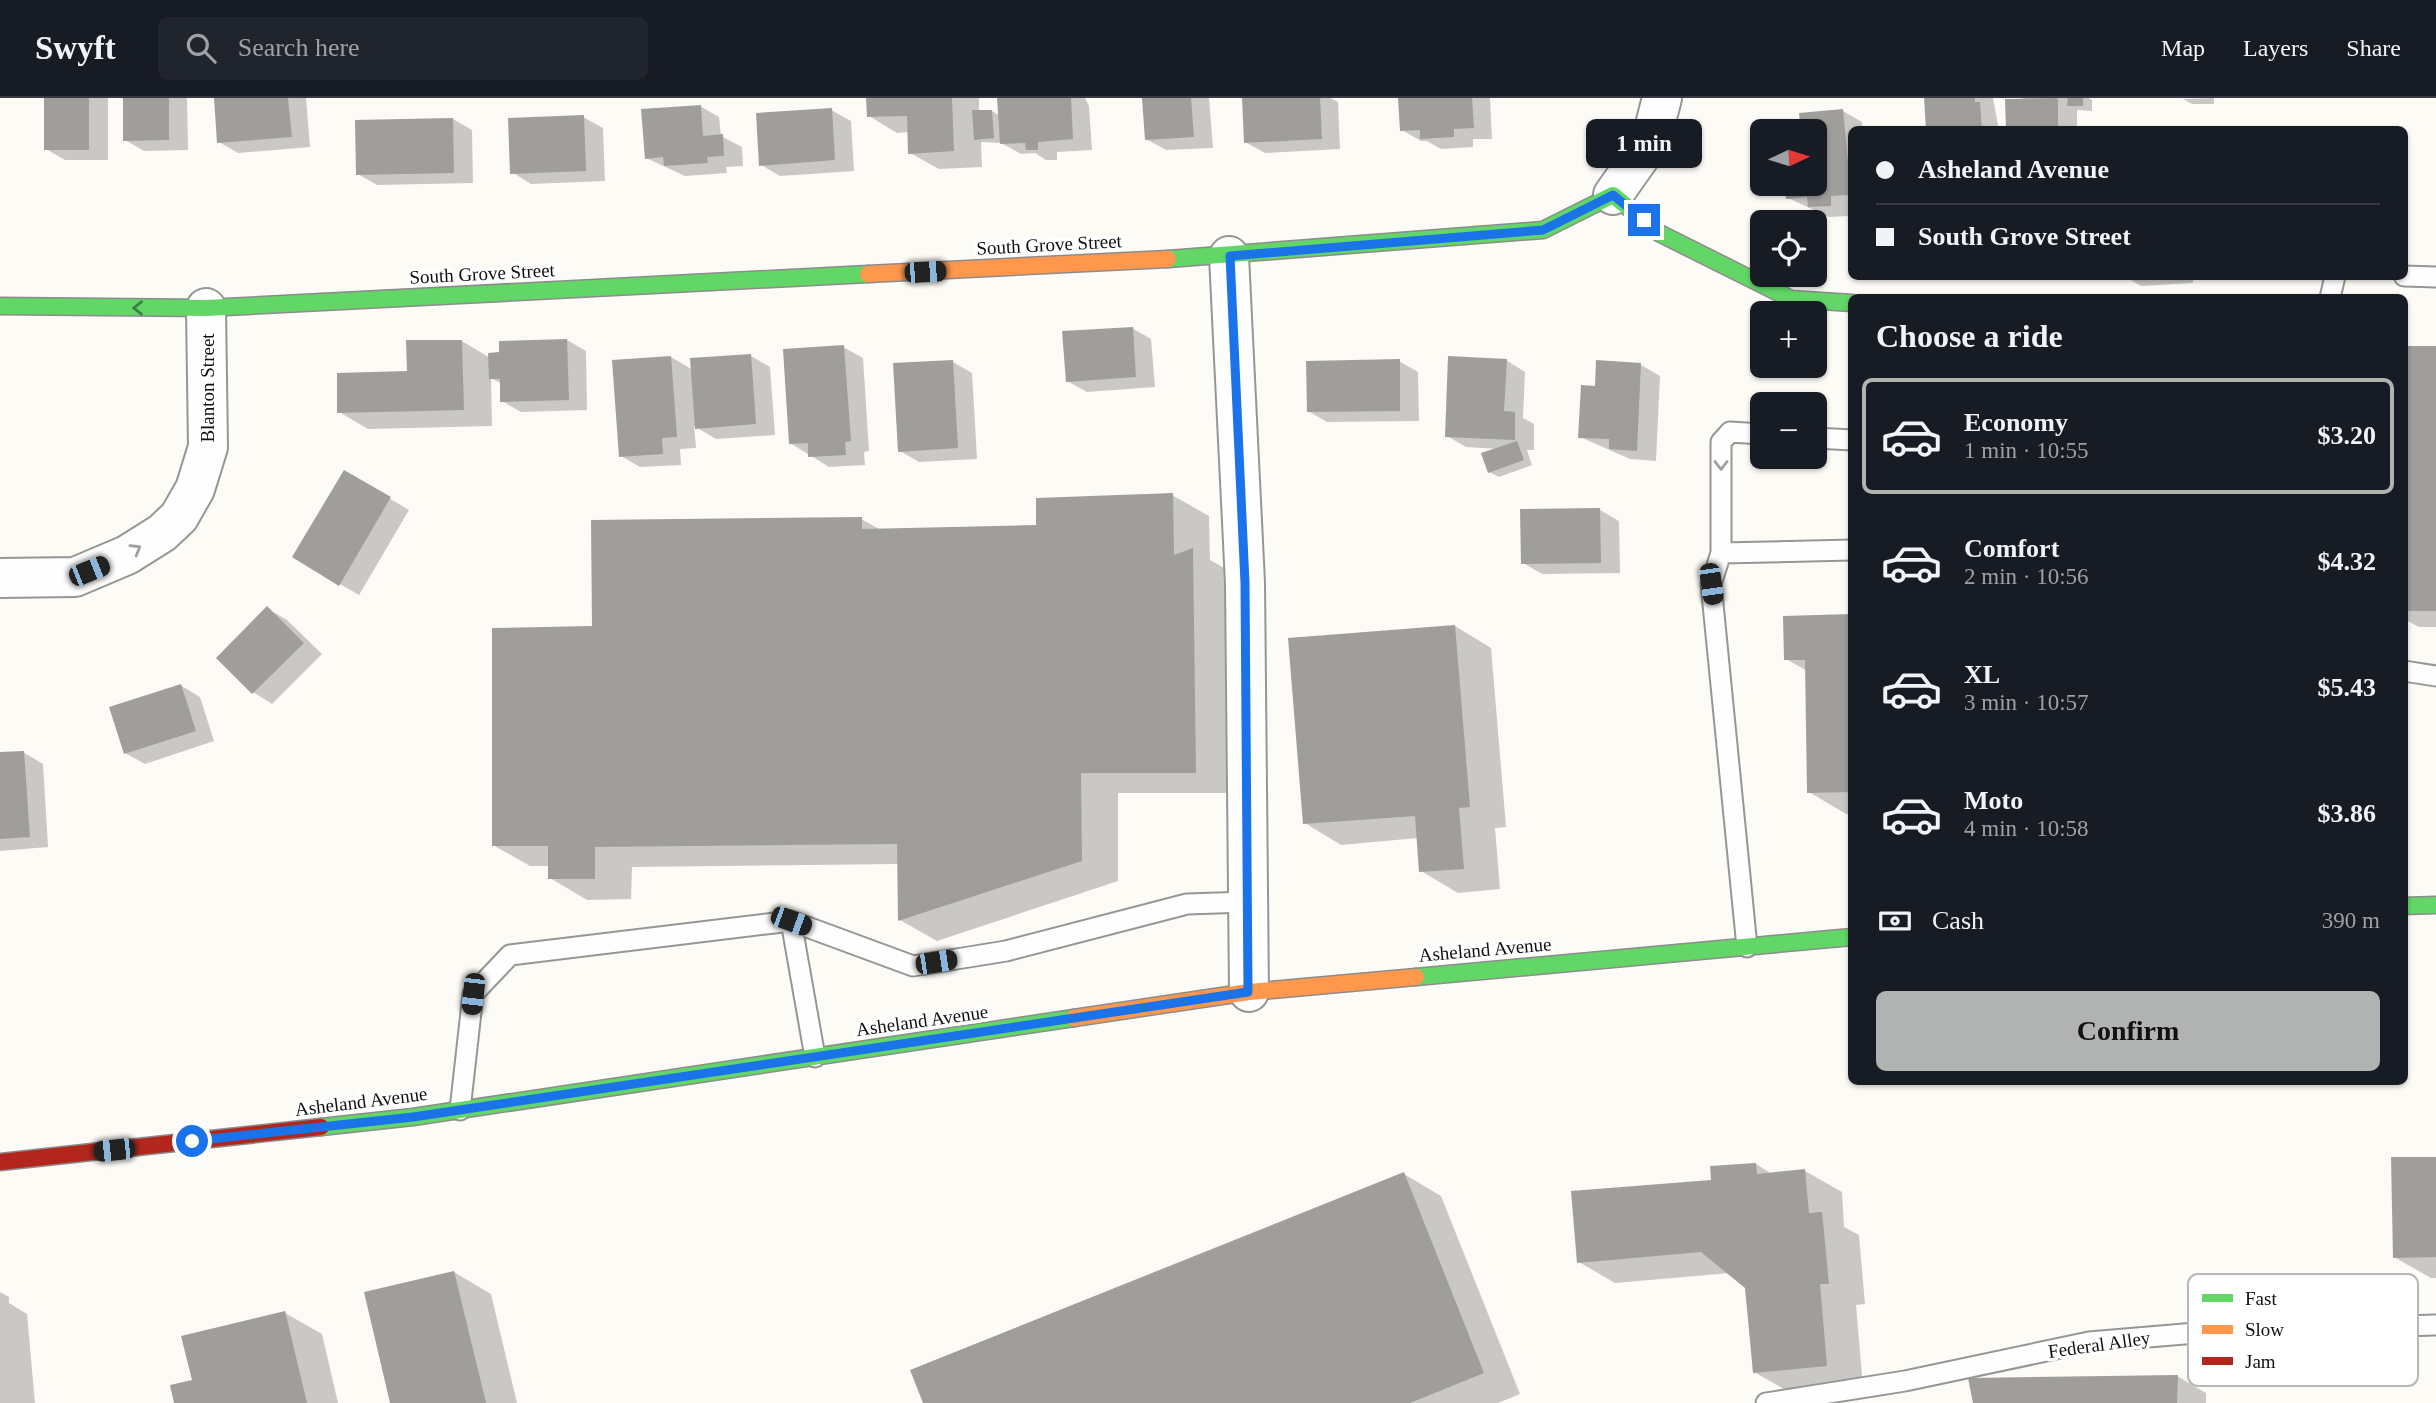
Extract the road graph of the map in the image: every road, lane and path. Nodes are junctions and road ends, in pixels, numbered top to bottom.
1 (1662, 98) edge
2 (1613, 195) junction
3 (1230, 256) junction
4 (2408, 276) edge
5 (2436, 277) edge
6 (1848, 303) edge
7 (0, 306) edge
8 (206, 308) junction
9 (1750, 433) edge
10 (1827, 439) edge
11 (1848, 440) edge
12 (1848, 550) edge
13 (1721, 553) junction
14 (0, 578) edge
15 (2408, 672) edge
16 (2436, 676) edge
17 (1247, 902) junction
18 (2436, 905) edge
19 (2408, 906) edge
20 (791, 921) junction
21 (1848, 937) edge
22 (1747, 947) junction
23 (1248, 992) junction
24 (815, 1057) junction
25 (460, 1110) junction
26 (0, 1162) edge
27 (2436, 1325) edge
28 (2418, 1326) edge
29 (2188, 1334) edge
30 (1766, 1403) edge

1 - 2 street
2 - 3 main road, South Grove Street
2 - 6 main road
3 - 8 main road, South Grove Street
3 - 17 street
4 - 5 lane
8 -> 7 main road, South Grove Street
14 -> 8 street, Blanton Street
9 -> 13 lane
10 - 11 lane
12 - 13 lane
13 - 22 lane
15 - 16 lane
17 - 20 lane
17 - 23 street
18 - 19 main road
20 - 24 lane
20 - 25 lane
21 - 22 main road, Asheland Avenue
22 - 23 main road, Asheland Avenue
23 - 24 main road, Asheland Avenue
24 - 25 main road, Asheland Avenue
25 - 26 main road, Asheland Avenue
27 - 28 lane, Federal Alley
29 - 30 lane, Federal Alley

